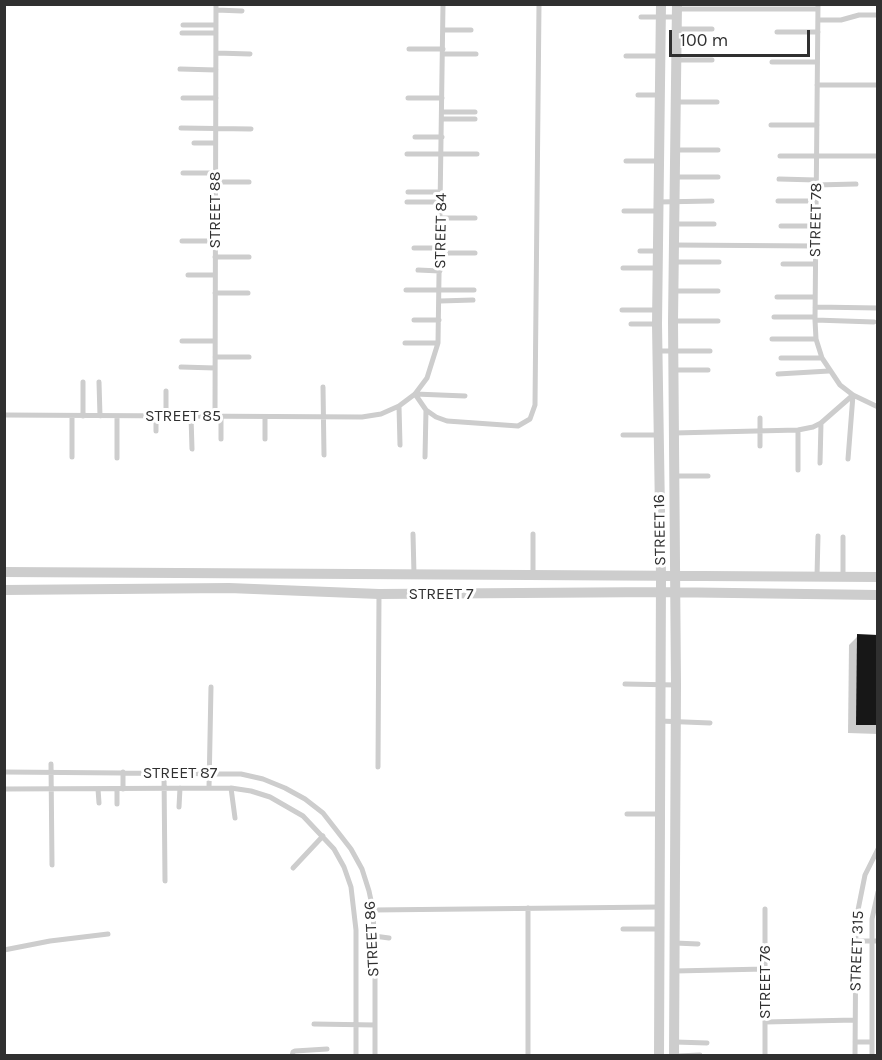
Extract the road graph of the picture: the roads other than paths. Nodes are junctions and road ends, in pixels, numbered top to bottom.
1 (443, 4) edge
2 (538, 4) edge
3 (661, 4) edge
4 (818, 7) edge
5 (216, 8) edge
6 (242, 10) dead end
7 (676, 10) edge
8 (878, 15) edge
9 (641, 17) dead end
10 (661, 17) junction
11 (818, 20) junction
12 (183, 25) dead end
13 (216, 26) junction
14 (676, 29) junction
15 (712, 29) dead end
16 (443, 30) junction
17 (471, 30) dead end
18 (777, 32) dead end
19 (818, 32) junction
20 (182, 33) dead end
21 (216, 33) junction
22 (409, 49) dead end
23 (443, 51) junction
24 (216, 54) junction
25 (250, 54) dead end
26 (476, 54) dead end
27 (626, 56) dead end
28 (660, 56) junction
29 (676, 60) junction
30 (712, 60) dead end
31 (772, 62) dead end
32 (817, 62) junction
33 (180, 69) dead end
34 (216, 70) junction
35 (817, 85) junction
36 (878, 85) edge
37 (638, 95) dead end
38 (660, 95) junction
39 (183, 98) dead end
40 (216, 98) junction
41 (408, 98) dead end
42 (442, 98) junction
43 (675, 102) junction
44 (717, 102) dead end
45 (442, 112) junction
46 (475, 112) dead end
47 (442, 119) junction
48 (475, 119) dead end
49 (771, 125) dead end
50 (817, 125) junction
51 (181, 128) dead end
52 (215, 129) junction
53 (250, 129) dead end
54 (416, 137) dead end
55 (442, 137) junction
56 (194, 143) dead end
57 (215, 143) junction
58 (675, 150) junction
59 (718, 150) dead end
60 (407, 154) dead end
61 (442, 154) junction
62 (477, 154) dead end
63 (780, 156) dead end
64 (816, 156) junction
65 (878, 156) edge
66 (626, 160) dead end
67 (659, 161) junction
68 (183, 173) dead end
69 (215, 173) junction
70 (675, 177) junction
71 (718, 177) dead end
72 (779, 180) dead end
73 (215, 182) junction
74 (249, 182) dead end
75 (816, 182) junction
76 (856, 184) dead end
77 (408, 192) dead end
78 (441, 192) junction
79 (712, 201) dead end
80 (778, 201) dead end
81 (816, 201) junction
82 (407, 202) dead end
83 (441, 202) junction
84 (674, 202) junction
85 (658, 207) junction
86 (624, 211) dead end
87 (441, 218) junction
88 (475, 218) dead end
89 (674, 224) junction
90 (714, 224) dead end
91 (781, 226) dead end
92 (816, 226) junction
93 (182, 241) dead end
94 (215, 242) junction
95 (674, 244) junction
96 (816, 246) junction
97 (414, 248) dead end
98 (440, 250) junction
99 (640, 251) dead end
100 (658, 251) junction
101 (475, 253) dead end
102 (215, 257) junction
103 (249, 257) dead end
104 (674, 262) junction
105 (719, 262) dead end
106 (783, 264) dead end
107 (815, 264) junction
108 (623, 268) dead end
109 (657, 268) junction
110 (418, 270) dead end
111 (440, 271) junction
112 (188, 275) dead end
113 (215, 275) junction
114 (406, 290) dead end
115 (440, 290) junction
116 (474, 290) dead end
117 (674, 291) junction
118 (718, 291) dead end
119 (215, 293) junction
120 (249, 293) dead end
121 (777, 297) dead end
122 (815, 297) junction
123 (474, 300) dead end
124 (440, 301) junction
125 (815, 307) junction
126 (878, 308) edge
127 (622, 310) dead end
128 (657, 310) junction
129 (774, 317) dead end
130 (815, 319) junction
131 (414, 320) dead end
132 (440, 320) junction
133 (673, 321) junction
134 (718, 321) dead end
135 (874, 322) dead end
136 (631, 324) dead end
137 (657, 324) junction
138 (772, 339) dead end
139 (816, 339) junction
140 (182, 341) dead end
141 (215, 341) junction
142 (405, 343) dead end
143 (438, 343) junction
144 (657, 351) junction
145 (673, 351) junction
146 (710, 351) dead end
147 (215, 357) junction
148 (249, 357) dead end
149 (781, 358) dead end
150 (822, 358) junction
151 (181, 367) dead end
152 (215, 368) junction
153 (674, 370) junction
154 (708, 370) dead end
155 (829, 372) junction
156 (778, 374) dead end
157 (83, 382) dead end
158 (99, 382) dead end
159 (323, 387) dead end
160 (166, 391) dead end
161 (415, 394) junction
162 (853, 395) junction
163 (465, 396) dead end
164 (399, 406) junction
165 (878, 407) edge
166 (426, 410) junction
167 (4, 415) edge
168 (72, 416) junction
169 (83, 416) junction
170 (100, 416) junction
171 (117, 416) junction
172 (156, 416) junction
173 (166, 416) junction
174 (192, 416) junction
175 (218, 416) junction
176 (265, 417) junction
177 (324, 417) junction
178 (362, 417) joint
179 (760, 418) dead end
180 (821, 423) junction
181 (760, 430) junction
182 (798, 430) junction
183 (156, 431) dead end
184 (674, 433) junction
185 (623, 435) dead end
186 (659, 435) junction
187 (221, 439) dead end
188 (265, 439) dead end
189 (400, 445) dead end
190 (760, 446) dead end
191 (192, 449) dead end
192 (324, 455) dead end
193 (72, 457) dead end
194 (425, 457) dead end
195 (117, 458) dead end
196 (848, 459) dead end
197 (820, 463) dead end
198 (798, 470) dead end
199 (675, 476) junction
200 (708, 476) dead end
201 (660, 494) junction
202 (675, 494) junction
203 (413, 534) dead end
204 (533, 534) dead end
205 (818, 536) dead end
206 (843, 537) dead end
207 (4, 572) edge
208 (414, 574) junction
209 (533, 575) junction
210 (661, 576) junction
211 (675, 576) junction
212 (817, 576) junction
213 (843, 577) junction
214 (878, 577) edge
215 (4, 590) edge
216 (661, 592) junction
217 (675, 592) junction
218 (379, 594) junction
219 (878, 595) edge
220 (625, 684) dead end
221 (660, 684) junction
222 (676, 685) junction
223 (211, 687) dead end
224 (660, 721) junction
225 (675, 721) junction
226 (710, 723) dead end
227 (51, 764) dead end
228 (378, 767) dead end
229 (4, 772) edge
230 (51, 772) junction
231 (123, 772) junction
232 (164, 773) junction
233 (210, 773) junction
234 (209, 788) junction
235 (231, 788) junction
236 (4, 789) edge
237 (51, 789) junction
238 (98, 789) junction
239 (120, 789) junction
240 (164, 789) junction
241 (180, 789) junction
242 (99, 803) dead end
243 (117, 804) dead end
244 (179, 807) dead end
245 (627, 814) dead end
246 (660, 814) junction
247 (235, 818) dead end
248 (338, 830) joint
249 (325, 838) junction
250 (878, 849) edge
251 (52, 865) dead end
252 (292, 868) dead end
253 (675, 871) junction
254 (660, 872) junction
255 (165, 881) dead end
256 (878, 892) edge
257 (659, 906) junction
258 (528, 908) junction
259 (765, 909) dead end
260 (373, 910) junction
261 (876, 910) edge
262 (623, 929) dead end
263 (659, 929) junction
264 (108, 934) dead end
265 (374, 936) junction
266 (389, 938) dead end
267 (855, 941) junction
268 (875, 941) edge
269 (675, 943) junction
270 (698, 944) dead end
271 (4, 950) edge
272 (765, 969) junction
273 (675, 970) junction
274 (875, 1009) edge
275 (855, 1020) junction
276 (765, 1022) junction
277 (314, 1024) dead end
278 (357, 1025) junction
279 (375, 1025) junction
280 (675, 1042) junction
281 (855, 1042) junction
282 (872, 1042) junction
283 (707, 1043) dead end
284 (327, 1049) dead end
285 (700, 1055) edge
286 (292, 1056) edge
287 (356, 1056) edge
288 (375, 1056) edge
289 (528, 1056) edge
290 (659, 1056) edge
291 (675, 1056) edge
292 (765, 1056) edge
293 (855, 1056) edge
294 (872, 1056) edge

1 - 16 lane, STREET 84
2 - 166 lane
3 - 10 street, STREET 16
4 - 7 lane
4 - 11 lane, STREET 78
5 - 6 lane
5 - 13 lane, STREET 88
7 - 10 lane
7 - 14 street, STREET 16
8 - 11 lane
9 - 10 lane
10 - 28 street, STREET 16
11 - 19 lane, STREET 78
12 - 13 lane
13 - 21 lane, STREET 88
14 - 15 lane
14 - 29 street, STREET 16
16 - 17 lane
16 - 23 lane, STREET 84
18 - 19 lane
19 - 32 lane, STREET 78
20 - 21 lane
21 - 24 lane, STREET 88
22 - 23 lane
23 - 26 lane
23 - 42 lane, STREET 84
24 - 25 lane
24 - 34 lane, STREET 88
27 - 28 lane
28 - 38 street, STREET 16
29 - 30 lane
29 - 43 street, STREET 16
31 - 32 lane
32 - 35 lane, STREET 78
33 - 34 lane
34 - 40 lane, STREET 88
35 - 36 lane
35 - 50 lane, STREET 78
37 - 38 lane
38 - 67 street, STREET 16
39 - 40 lane
40 - 52 lane, STREET 88
41 - 42 lane
42 - 45 lane, STREET 84
43 - 44 lane
43 - 58 street, STREET 16
45 - 46 lane
45 - 47 lane, STREET 84
47 - 48 lane
47 - 55 lane, STREET 84
49 - 50 lane
50 - 64 lane, STREET 78
51 - 52 lane
52 - 53 lane
52 - 57 lane, STREET 88
54 - 55 lane
55 - 61 lane, STREET 84
56 - 57 lane
57 - 69 lane, STREET 88
58 - 59 lane
58 - 70 street, STREET 16
60 - 61 lane
61 - 62 lane
61 - 78 lane, STREET 84
63 - 64 lane
64 - 65 lane
64 - 75 lane, STREET 78
66 - 67 lane
67 - 85 street, STREET 16
68 - 69 lane
69 - 73 lane, STREET 88
70 - 71 lane
70 - 84 street, STREET 16
72 - 75 lane
73 - 74 lane
73 - 94 lane, STREET 88
75 - 76 lane
75 - 81 lane, STREET 78
77 - 78 lane
78 - 83 lane, STREET 84
79 - 84 lane
80 - 81 lane
81 - 92 lane, STREET 78
82 - 83 lane
83 - 87 lane, STREET 84
84 - 85 lane
84 - 89 street, STREET 16
85 - 86 lane
85 - 100 street, STREET 16
87 - 88 lane
87 - 98 lane, STREET 84
89 - 90 lane
89 - 95 street, STREET 16
91 - 92 lane
92 - 96 lane, STREET 78
93 - 94 lane
94 - 102 lane, STREET 88
95 - 96 lane
95 - 104 street, STREET 16
96 - 107 lane, STREET 78
97 - 98 lane
98 - 101 lane
98 - 111 lane, STREET 84
99 - 100 lane
100 - 109 street, STREET 16
102 - 103 lane
102 - 113 lane, STREET 88
104 - 105 lane
104 - 117 street, STREET 16
106 - 107 lane
107 - 122 lane, STREET 78
108 - 109 lane
109 - 128 street, STREET 16
110 - 111 lane
111 - 115 lane, STREET 84
112 - 113 lane
113 - 119 lane, STREET 88
114 - 115 lane
115 - 116 lane
115 - 124 lane, STREET 84
117 - 118 lane
117 - 133 street, STREET 16
119 - 120 lane
119 - 141 lane, STREET 88
121 - 122 lane
122 - 125 lane, STREET 78
123 - 124 lane
124 - 132 lane, STREET 84
125 - 126 lane
125 - 130 lane, STREET 78
127 - 128 lane
128 - 137 street, STREET 16
129 - 130 lane
130 - 135 lane
130 - 139 lane, STREET 78
131 - 132 lane
132 - 143 lane, STREET 84
133 - 134 lane
133 - 145 street, STREET 16
136 - 137 lane
137 - 144 street, STREET 16
138 - 139 lane
139 - 150 lane, STREET 78
140 - 141 lane
141 - 147 lane, STREET 88
142 - 143 lane
143 - 161 lane, STREET 84
144 - 145 lane
144 - 186 street, STREET 16
145 - 146 lane
145 - 153 street, STREET 16
147 - 148 lane
147 - 152 lane, STREET 88
149 - 150 lane
150 - 155 lane, STREET 78
151 - 152 lane
152 - 175 lane, STREET 88
153 - 154 lane
153 - 184 street, STREET 16
155 - 156 lane
155 - 162 lane, STREET 78
157 - 169 lane
158 - 170 lane
159 - 177 lane
160 - 173 lane
161 - 163 lane
161 - 164 lane, STREET 84
161 - 166 lane
162 - 165 lane, STREET 78
162 - 180 lane
162 - 196 lane
164 - 178 lane, STREET 84
164 - 189 lane
166 - 194 lane
167 - 168 lane, STREET 85
168 - 169 lane, STREET 85
168 - 193 lane
169 - 170 lane, STREET 85
170 - 171 lane, STREET 85
171 - 172 lane, STREET 85
171 - 195 lane
172 - 173 lane, STREET 85
172 - 183 lane
173 - 174 lane, STREET 85
174 - 175 lane, STREET 85
174 - 191 lane
175 - 176 lane, STREET 85
175 - 187 lane, STREET 88
176 - 177 lane, STREET 85
176 - 188 lane
177 - 178 lane, STREET 85
177 - 192 lane
179 - 181 lane
180 - 182 lane
180 - 197 lane
181 - 182 lane
181 - 184 lane
181 - 190 lane
182 - 198 lane
184 - 199 street, STREET 16
185 - 186 lane
186 - 201 street, STREET 16
199 - 200 lane
199 - 202 street, STREET 16
201 - 202 street
201 - 210 street, STREET 16
202 - 211 street, STREET 16
203 - 208 lane
204 - 209 lane
205 - 212 lane
206 - 213 lane
207 - 208 street, STREET 7
208 - 209 street, STREET 7
209 - 210 street, STREET 7
210 - 211 street, STREET 7
210 - 216 street, STREET 16
211 - 212 street, STREET 7
211 - 217 street, STREET 16
212 - 213 street, STREET 7
213 - 214 street, STREET 7
215 - 218 street, STREET 7
216 - 217 street, STREET 7
216 - 218 street, STREET 7
216 - 221 street, STREET 16
217 - 219 street, STREET 7
217 - 222 street, STREET 16
218 - 228 lane
220 - 221 lane
221 - 222 lane
221 - 224 street, STREET 16
222 - 225 street, STREET 16
223 - 233 lane
224 - 225 lane
224 - 246 street, STREET 16
225 - 226 lane
225 - 253 street, STREET 16
227 - 230 lane
229 - 230 lane, STREET 87
230 - 231 lane, STREET 87
230 - 237 lane
231 - 232 lane, STREET 87
231 - 239 lane
232 - 233 lane, STREET 87
232 - 240 lane
233 - 234 lane
233 - 248 lane, STREET 87
234 - 235 lane, STREET 87
234 - 241 lane, STREET 87
235 - 247 lane
235 - 249 lane, STREET 87
236 - 237 lane, STREET 87
237 - 238 lane, STREET 87
237 - 251 lane
238 - 239 lane, STREET 87
238 - 242 lane
239 - 240 lane, STREET 87
239 - 243 lane
240 - 241 lane, STREET 87
240 - 255 lane
241 - 244 lane
245 - 246 lane
246 - 254 street, STREET 16
248 - 260 lane, STREET 86
249 - 252 lane
249 - 278 lane, STREET 86
250 - 267 lane, STREET 315
253 - 254 street
253 - 269 street, STREET 16
254 - 257 street, STREET 16
256 - 261 lane, STREET 315
257 - 258 lane
257 - 263 street, STREET 16
258 - 260 lane
258 - 289 lane
259 - 272 lane, STREET 76
260 - 265 lane, STREET 86
261 - 268 lane, STREET 315
262 - 263 lane
263 - 290 street, STREET 16
264 - 271 lane
265 - 266 lane
265 - 279 lane, STREET 86
267 - 268 lane
267 - 275 lane, STREET 315
268 - 274 lane, STREET 315
269 - 270 lane
269 - 273 street, STREET 16
272 - 273 lane
272 - 276 lane, STREET 76
273 - 280 street, STREET 16
274 - 282 lane, STREET 315
275 - 276 lane
275 - 281 lane, STREET 315
276 - 292 lane, STREET 76
277 - 278 lane
278 - 279 lane
278 - 287 lane, STREET 86
279 - 288 lane, STREET 86
280 - 283 lane
280 - 291 street, STREET 16
281 - 282 lane
281 - 293 lane, STREET 315
282 - 294 lane, STREET 315
284 - 286 lane
285 - 291 lane

